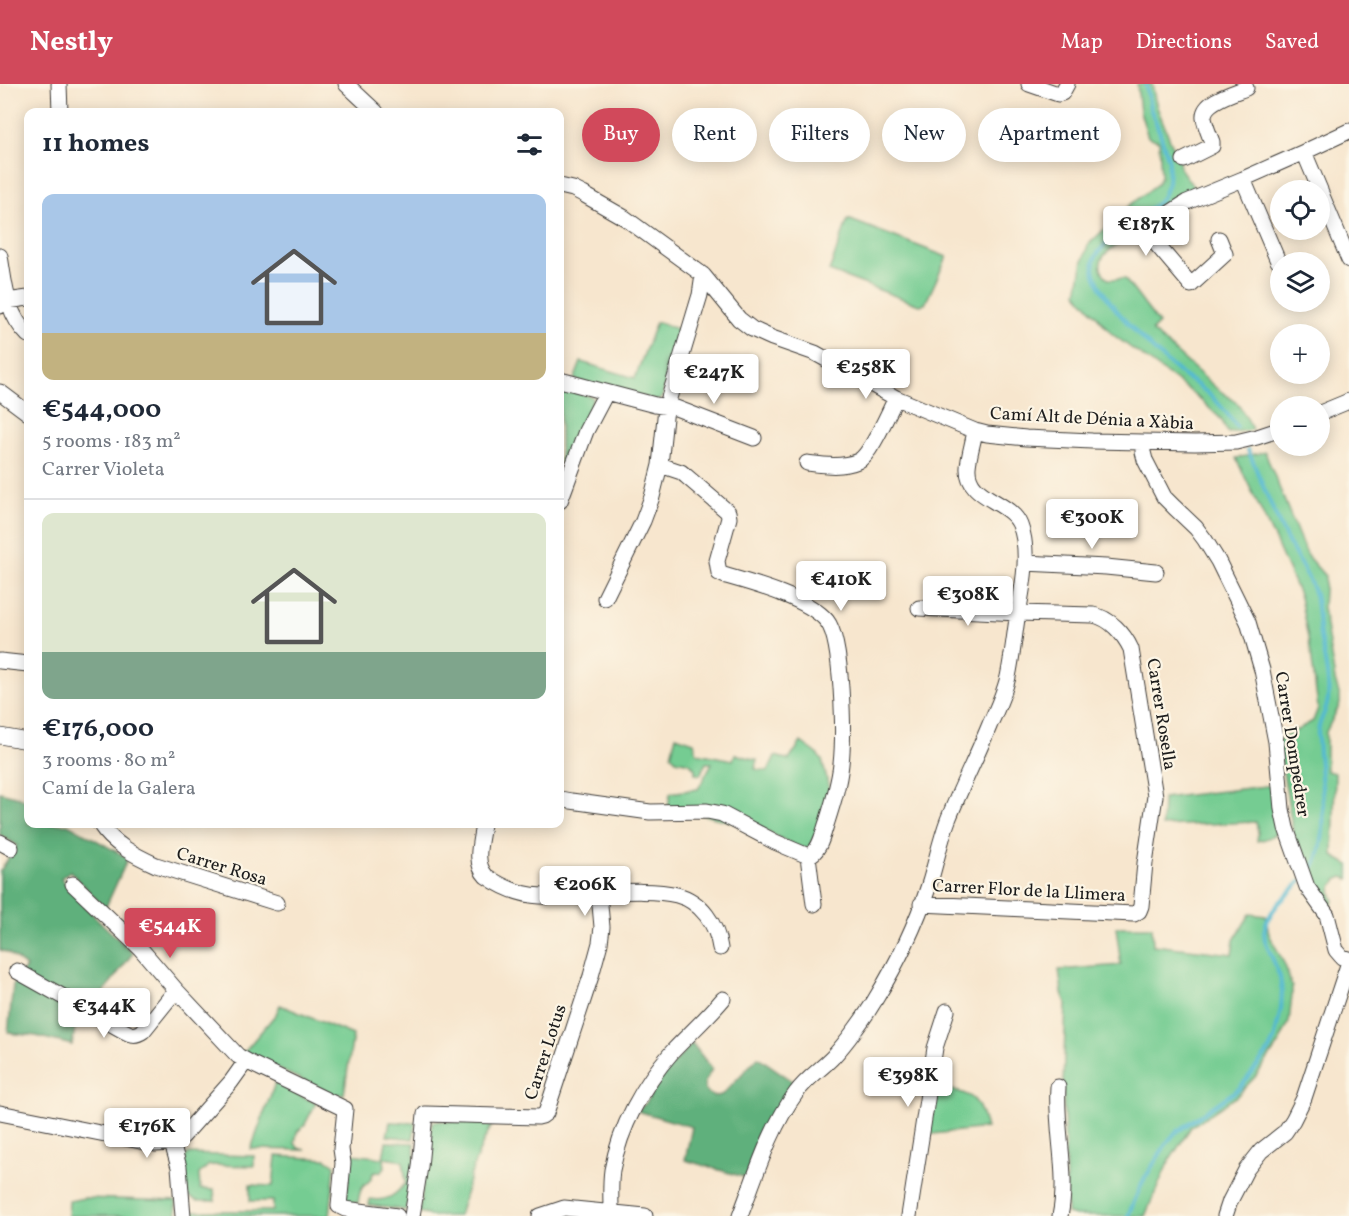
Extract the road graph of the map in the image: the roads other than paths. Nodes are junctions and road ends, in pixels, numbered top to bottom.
1 (59, 84) edge
2 (346, 84) edge
3 (1029, 84) edge
4 (1067, 84) edge
5 (1249, 85) edge
6 (60, 108) edge
7 (372, 108) edge
8 (1349, 130) edge
9 (1304, 152) junction
10 (1184, 160) dead end
11 (1243, 179) junction
12 (1315, 180) edge
13 (564, 187) edge
14 (1330, 215) edge
15 (1219, 239) dead end
16 (1274, 252) edge
17 (0, 256) edge
18 (1349, 260) edge
19 (703, 275) junction
20 (24, 299) edge
21 (4, 304) edge
22 (24, 330) edge
23 (564, 381) edge
24 (0, 392) edge
25 (606, 393) junction
26 (896, 398) junction
27 (1349, 401) edge
28 (666, 408) junction
29 (1330, 409) edge
30 (24, 410) edge
31 (975, 431) junction
32 (1270, 432) edge
33 (754, 438) dead end
34 (1143, 442) junction
35 (807, 463) dead end
36 (660, 465) junction
37 (564, 490) edge
38 (1025, 563) junction
39 (1156, 572) dead end
40 (605, 598) dead end
41 (919, 608) dead end
42 (1018, 613) junction
43 (0, 661) edge
44 (24, 664) edge
45 (0, 736) edge
46 (24, 740) edge
47 (564, 800) edge
48 (103, 828) edge
49 (482, 828) edge
50 (808, 856) junction
51 (73, 884) dead end
52 (592, 893) junction
53 (277, 903) dead end
54 (814, 904) dead end
55 (921, 904) junction
56 (1139, 911) joint
57 (720, 948) dead end
58 (1349, 960) edge
59 (17, 970) dead end
60 (176, 990) junction
61 (723, 999) dead end
62 (947, 1011) dead end
63 (246, 1061) junction
64 (1058, 1087) dead end
65 (0, 1113) edge
66 (172, 1143) junction
67 (610, 1212) junction
68 (183, 1216) edge
69 (397, 1216) edge
70 (412, 1216) edge
71 (540, 1216) edge
72 (645, 1216) edge
73 (740, 1216) edge
74 (909, 1216) edge
75 (1060, 1216) edge
76 (1225, 1216) edge

1 - 6 street
2 - 7 street
3 - 4 street
5 - 10 street
8 - 9 street
9 - 11 street
9 - 12 street
11 - 15 street
11 - 16 street
13 - 19 street, Camí Alt de Dénia a Xàbia
14 - 18 street
17 - 21 street
19 - 26 street, Camí Alt de Dénia a Xàbia
19 - 28 street
20 - 21 street
21 - 22 street
23 - 25 street
24 - 30 street
25 - 28 street
25 - 37 street
26 - 31 street, Camí Alt de Dénia a Xàbia
26 - 35 street
27 - 29 street
28 - 33 street
28 - 36 street
31 - 34 street, Camí Alt de Dénia a Xàbia
31 - 38 street
32 - 34 street, Camí Alt de Dénia a Xàbia
34 - 58 street, Carrer Dompedrer
36 - 40 street
36 - 50 street
38 - 39 street
38 - 42 street
41 - 42 street, Carrer Rosella
42 - 55 street
42 - 56 street, Carrer Rosella
43 - 44 street
45 - 46 street
47 - 50 street
48 - 53 street, Carrer Rosa
49 - 52 street
50 - 54 street
51 - 60 street
52 - 57 street
52 - 70 street, Carrer Lotus
55 - 56 street, Carrer Flor de la Llimera
55 - 73 street, Carrer Flor de la Llimera
58 - 76 street
59 - 60 street
60 - 63 street
61 - 67 street
62 - 74 street
63 - 66 street
63 - 69 street
64 - 75 street
65 - 66 street
66 - 68 street
67 - 71 street
67 - 72 street

